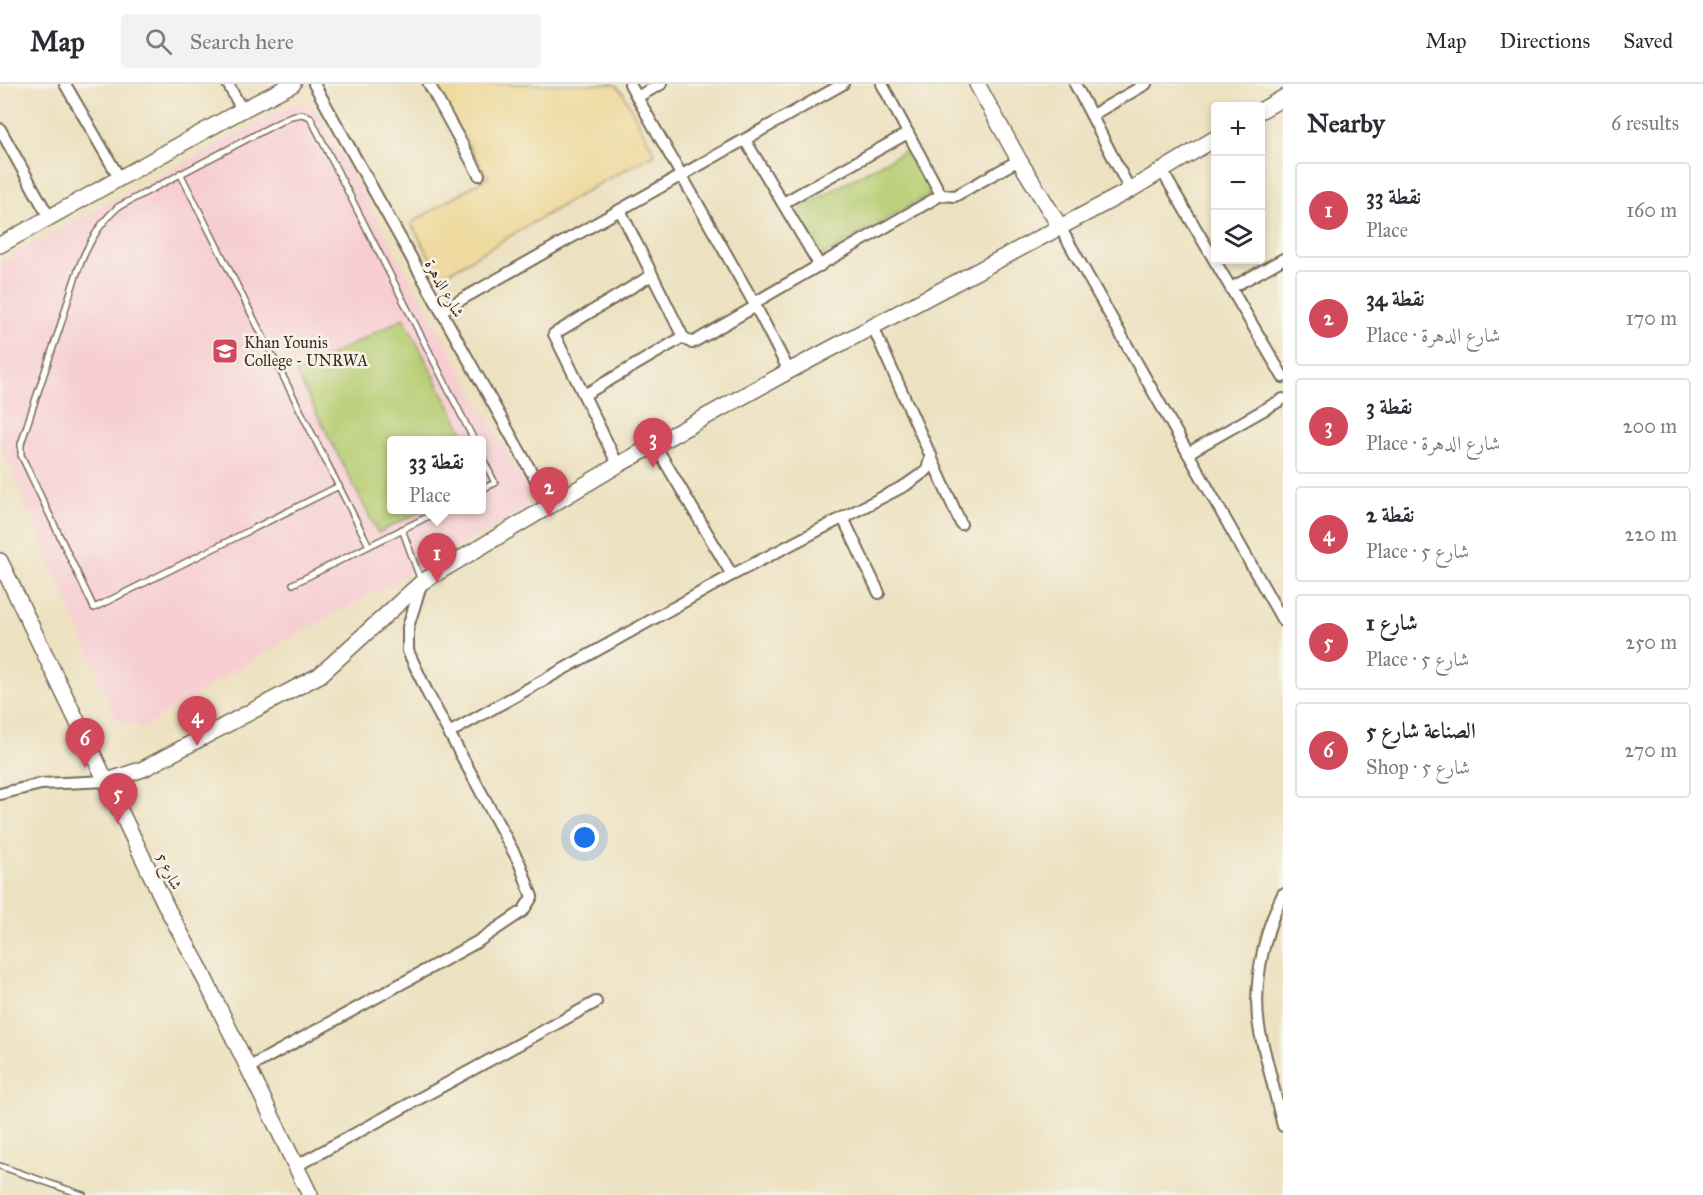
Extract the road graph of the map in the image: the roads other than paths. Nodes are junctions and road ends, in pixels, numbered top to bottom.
1 (65, 84) edge
2 (228, 84) edge
3 (293, 84) edge
4 (314, 84) edge
5 (429, 84) edge
6 (630, 84) edge
7 (661, 84) edge
8 (843, 84) edge
9 (882, 84) edge
10 (977, 84) edge
11 (1074, 84) edge
12 (1146, 84) edge
13 (637, 97) junction
14 (1283, 98) edge
15 (1265, 108) edge
16 (243, 110) junction
17 (1092, 115) junction
18 (0, 129) edge
19 (908, 133) junction
20 (745, 140) junction
21 (1211, 140) edge
22 (1019, 160) junction
23 (1162, 171) junction
24 (180, 173) junction
25 (479, 175) dead end
26 (681, 176) junction
27 (120, 179) junction
28 (1130, 190) junction
29 (941, 195) junction
30 (783, 203) junction
31 (620, 210) junction
32 (49, 217) junction
33 (1060, 227) junction
34 (0, 245) edge
35 (1283, 259) edge
36 (820, 266) junction
37 (652, 275) junction
38 (1231, 288) junction
39 (755, 305) junction
40 (441, 311) junction
41 (873, 327) junction
42 (683, 337) junction
43 (789, 371) junction
44 (1283, 377) edge
45 (584, 395) junction
46 (1283, 399) edge
47 (471, 436) edge
48 (655, 445) junction
49 (1188, 453) junction
50 (931, 455) junction
51 (486, 465) edge
52 (618, 465) junction
53 (339, 486) junction
54 (486, 487) edge
55 (551, 507) junction
56 (433, 514) edge
57 (843, 518) junction
58 (961, 524) dead end
59 (402, 529) junction
60 (369, 546) junction
61 (0, 561) edge
62 (732, 575) junction
63 (422, 582) junction
64 (292, 584) dead end
65 (879, 593) dead end
66 (1283, 621) edge
67 (450, 733) junction
68 (107, 781) junction
69 (0, 794) edge
70 (1283, 894) edge
71 (596, 1002) dead end
72 (248, 1068) junction
73 (1283, 1126) edge
74 (0, 1166) edge
75 (296, 1166) junction
76 (83, 1195) edge
77 (310, 1195) edge

1 - 27 street
2 - 16 street
3 - 16 street
4 - 40 street, شارع الدهرة
5 - 25 street
6 - 13 street
7 - 13 street
8 - 20 street
9 - 19 street
10 - 22 street
11 - 17 street
12 - 17 street
13 - 26 street
14 - 15 street
16 - 27 street
17 - 28 street
18 - 32 street
19 - 29 street
19 - 30 street
20 - 26 street
20 - 30 street
21 - 23 street
22 - 29 street
22 - 33 street
23 - 28 street
23 - 38 street
24 - 47 lane
24 - 53 lane
24 - 53 lane
26 - 31 street
26 - 39 street
27 - 32 street
28 - 33 street
29 - 36 street
30 - 36 street
31 - 37 street
31 - 40 street
32 - 34 street
33 - 41 street
33 - 49 street
35 - 38 street
36 - 39 street
37 - 42 street
37 - 45 street
38 - 44 street
39 - 42 street
39 - 43 street
40 - 55 street, شارع الدهرة
41 - 43 street
41 - 50 street
42 - 45 street
43 - 48 street
45 - 52 street
46 - 49 street
48 - 52 street
48 - 62 street
49 - 66 street
50 - 57 street
50 - 58 street
51 - 54 lane
52 - 55 street
53 - 60 lane
55 - 63 street
56 - 59 lane
57 - 62 street
57 - 65 street
59 - 60 lane
59 - 63 lane
60 - 64 lane
61 - 68 street, شارع 5
62 - 67 street
63 - 67 street
63 - 68 street
67 - 72 street
68 - 69 street
68 - 72 street, شارع 5
70 - 73 street
71 - 75 street
72 - 75 street, شارع 5
74 - 76 lane
75 - 77 street, شارع 5

